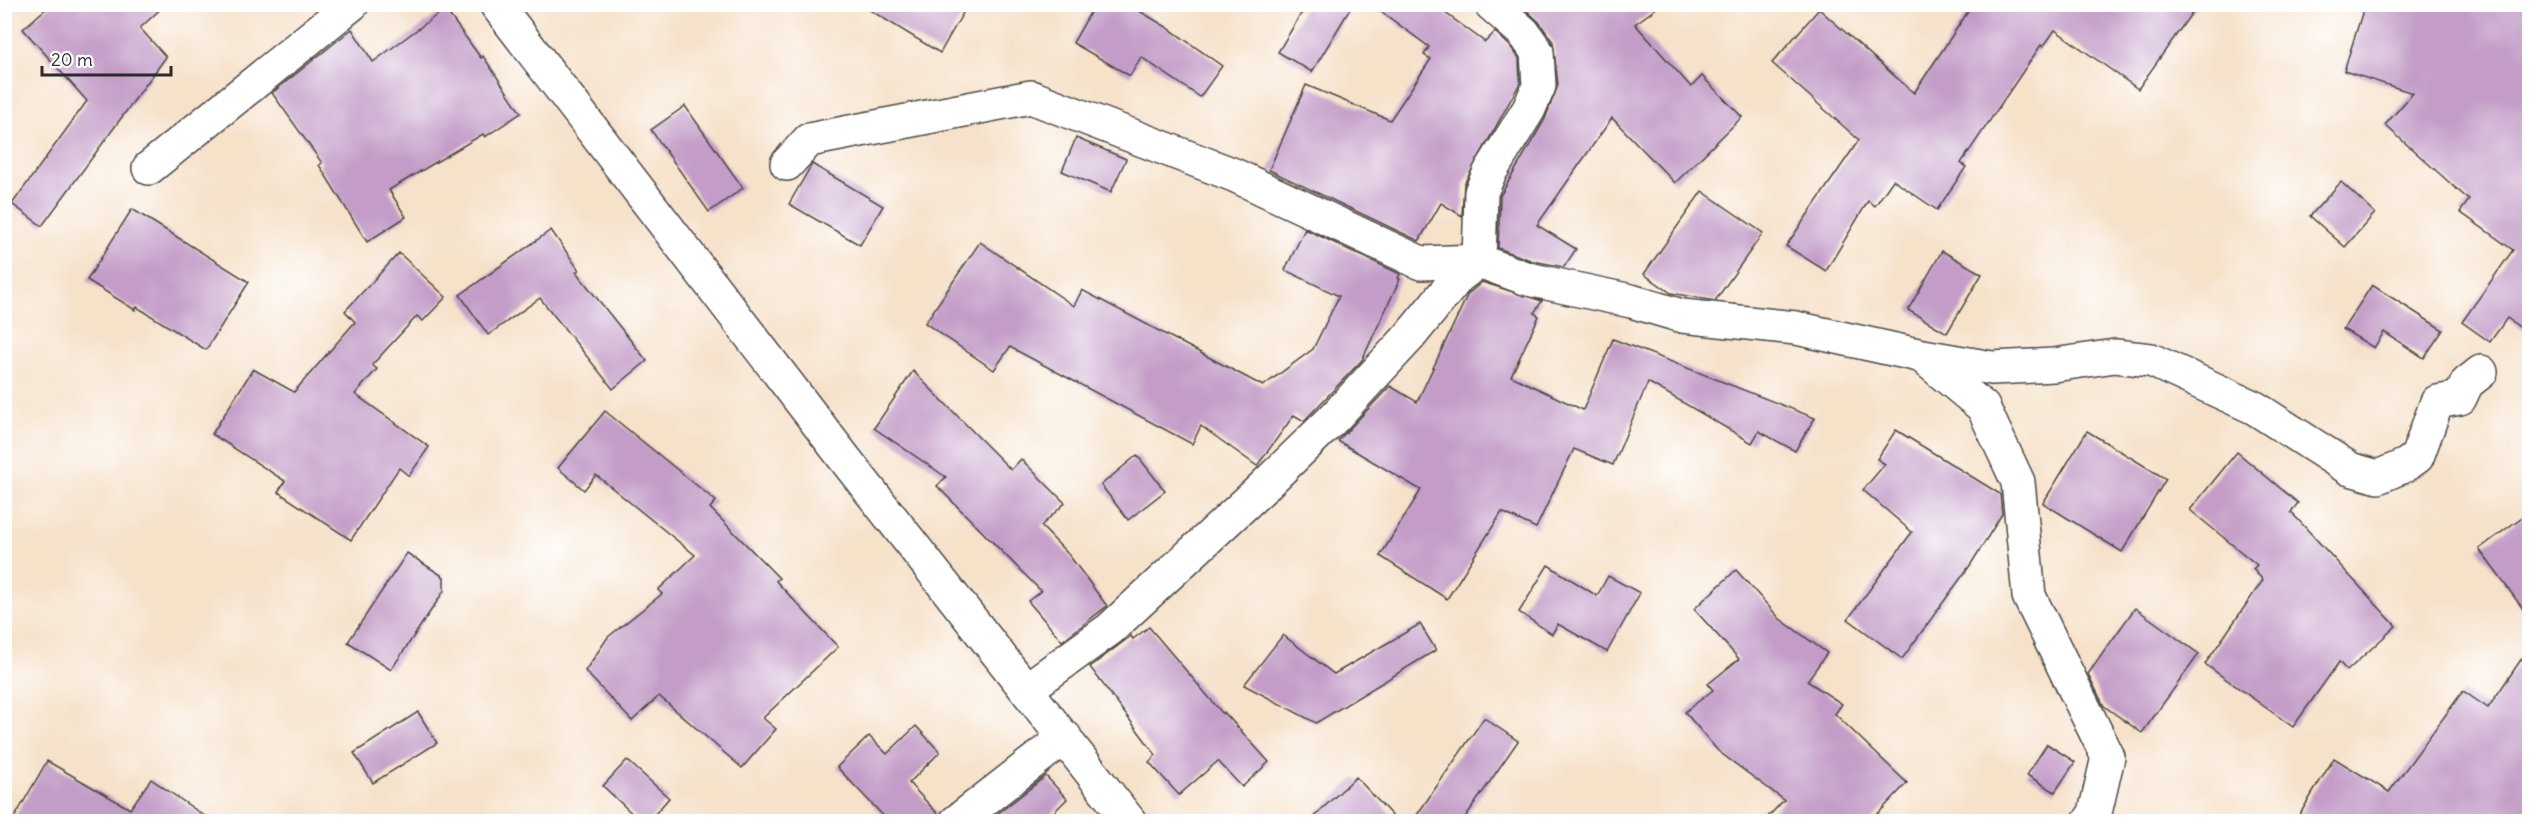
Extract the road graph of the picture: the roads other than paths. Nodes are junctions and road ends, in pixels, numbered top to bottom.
1 (352, 4) edge
2 (496, 4) edge
3 (1491, 4) edge
4 (787, 164) dead end
5 (148, 168) dead end
6 (1479, 261) junction
7 (1923, 356) junction
8 (2481, 372) dead end
9 (1027, 689) junction
10 (1065, 737) junction
11 (956, 822) edge
12 (1130, 822) edge
13 (2089, 822) edge

1 - 5 street
2 - 9 street
3 - 6 street
4 - 6 street
6 - 7 street
6 - 9 street
7 - 8 street
7 - 13 street
9 - 10 street
10 - 11 street
10 - 12 street

